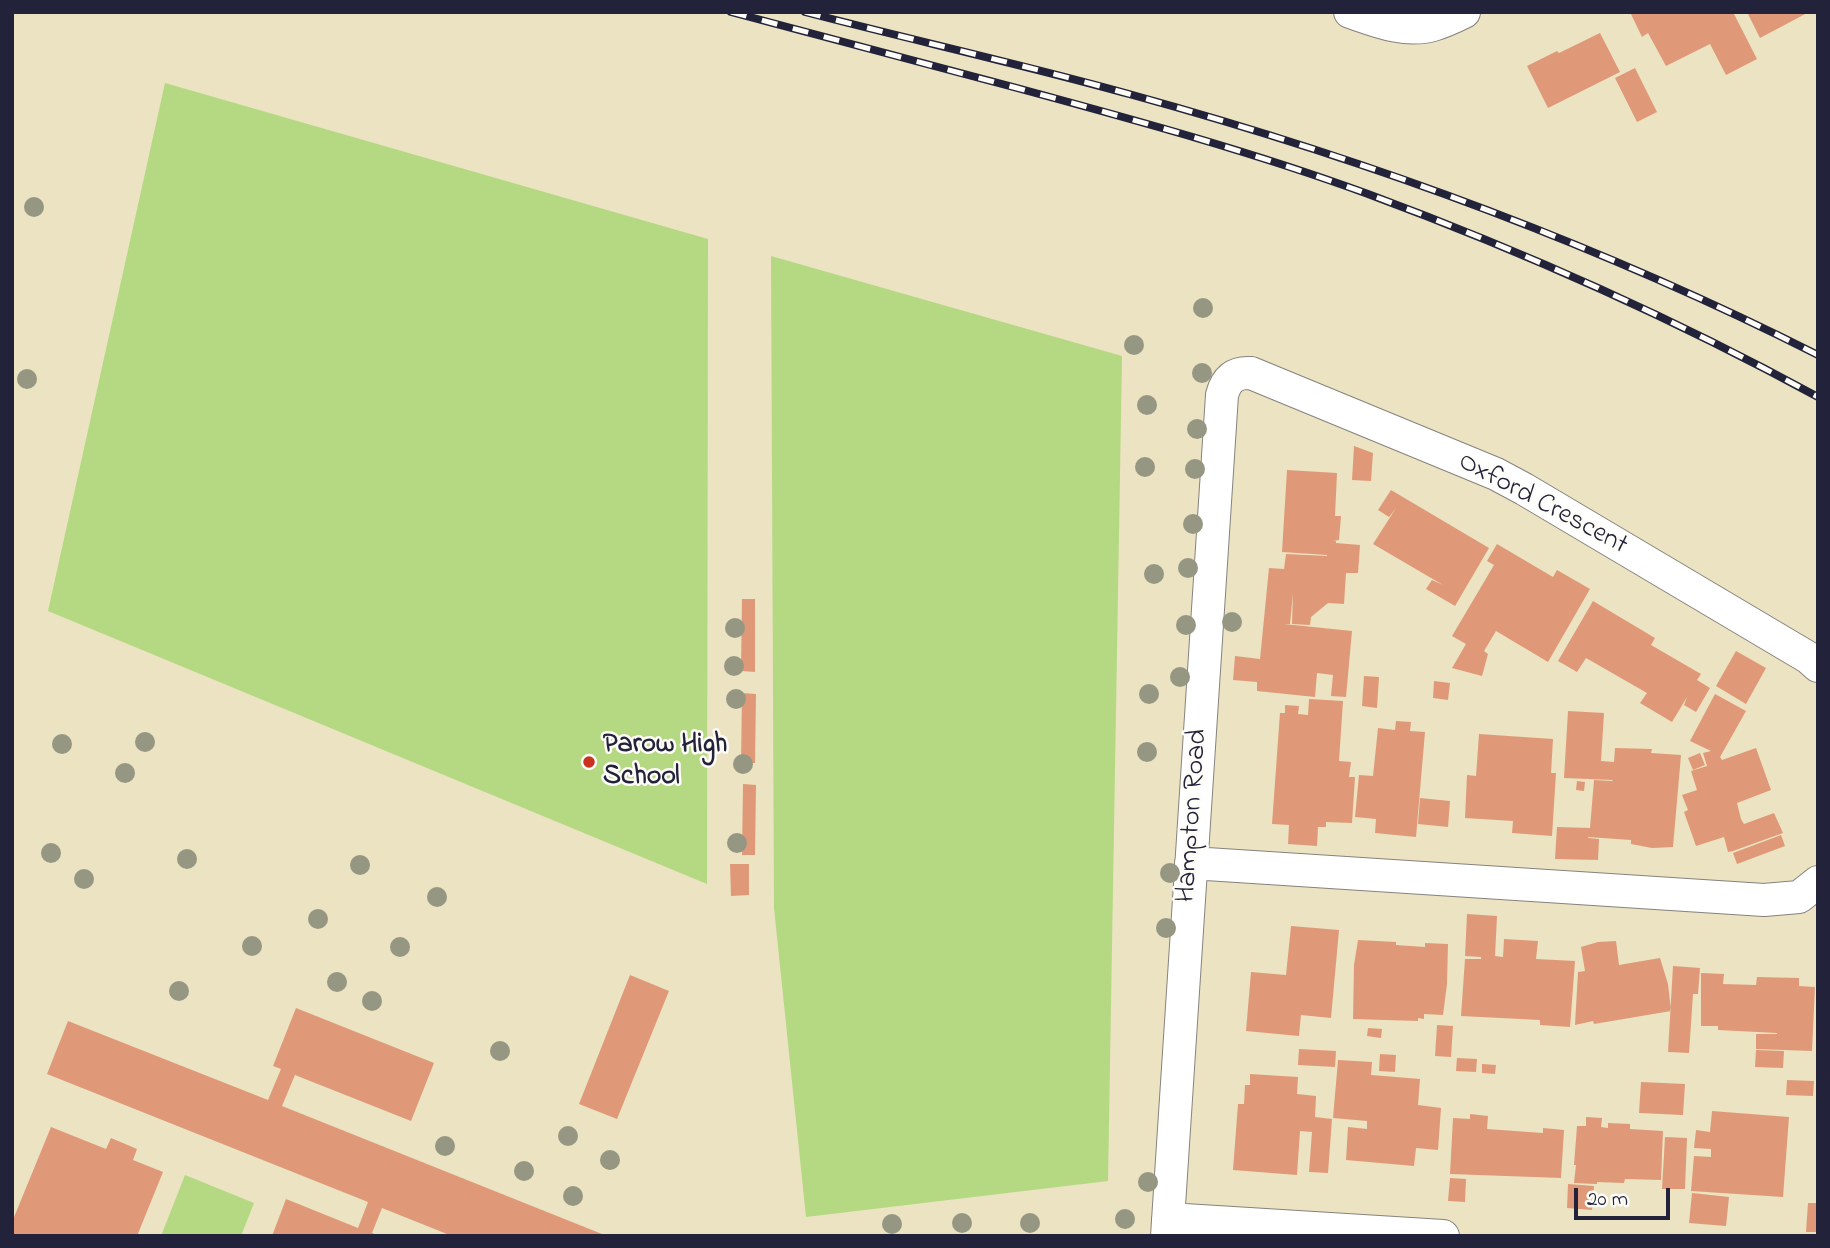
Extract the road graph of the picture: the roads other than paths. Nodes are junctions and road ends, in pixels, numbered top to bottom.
1 (1350, 12) edge
2 (1464, 12) edge
3 (1222, 395) joint
4 (1818, 666) edge
5 (1191, 863) junction
6 (1818, 882) edge
7 (1168, 1227) edge
8 (1443, 1236) edge

1 - 2 street
3 - 4 street, Oxford Crescent
3 - 5 street, Hampton Road
5 - 6 street
5 - 7 street, Hampton Road
7 - 8 street

